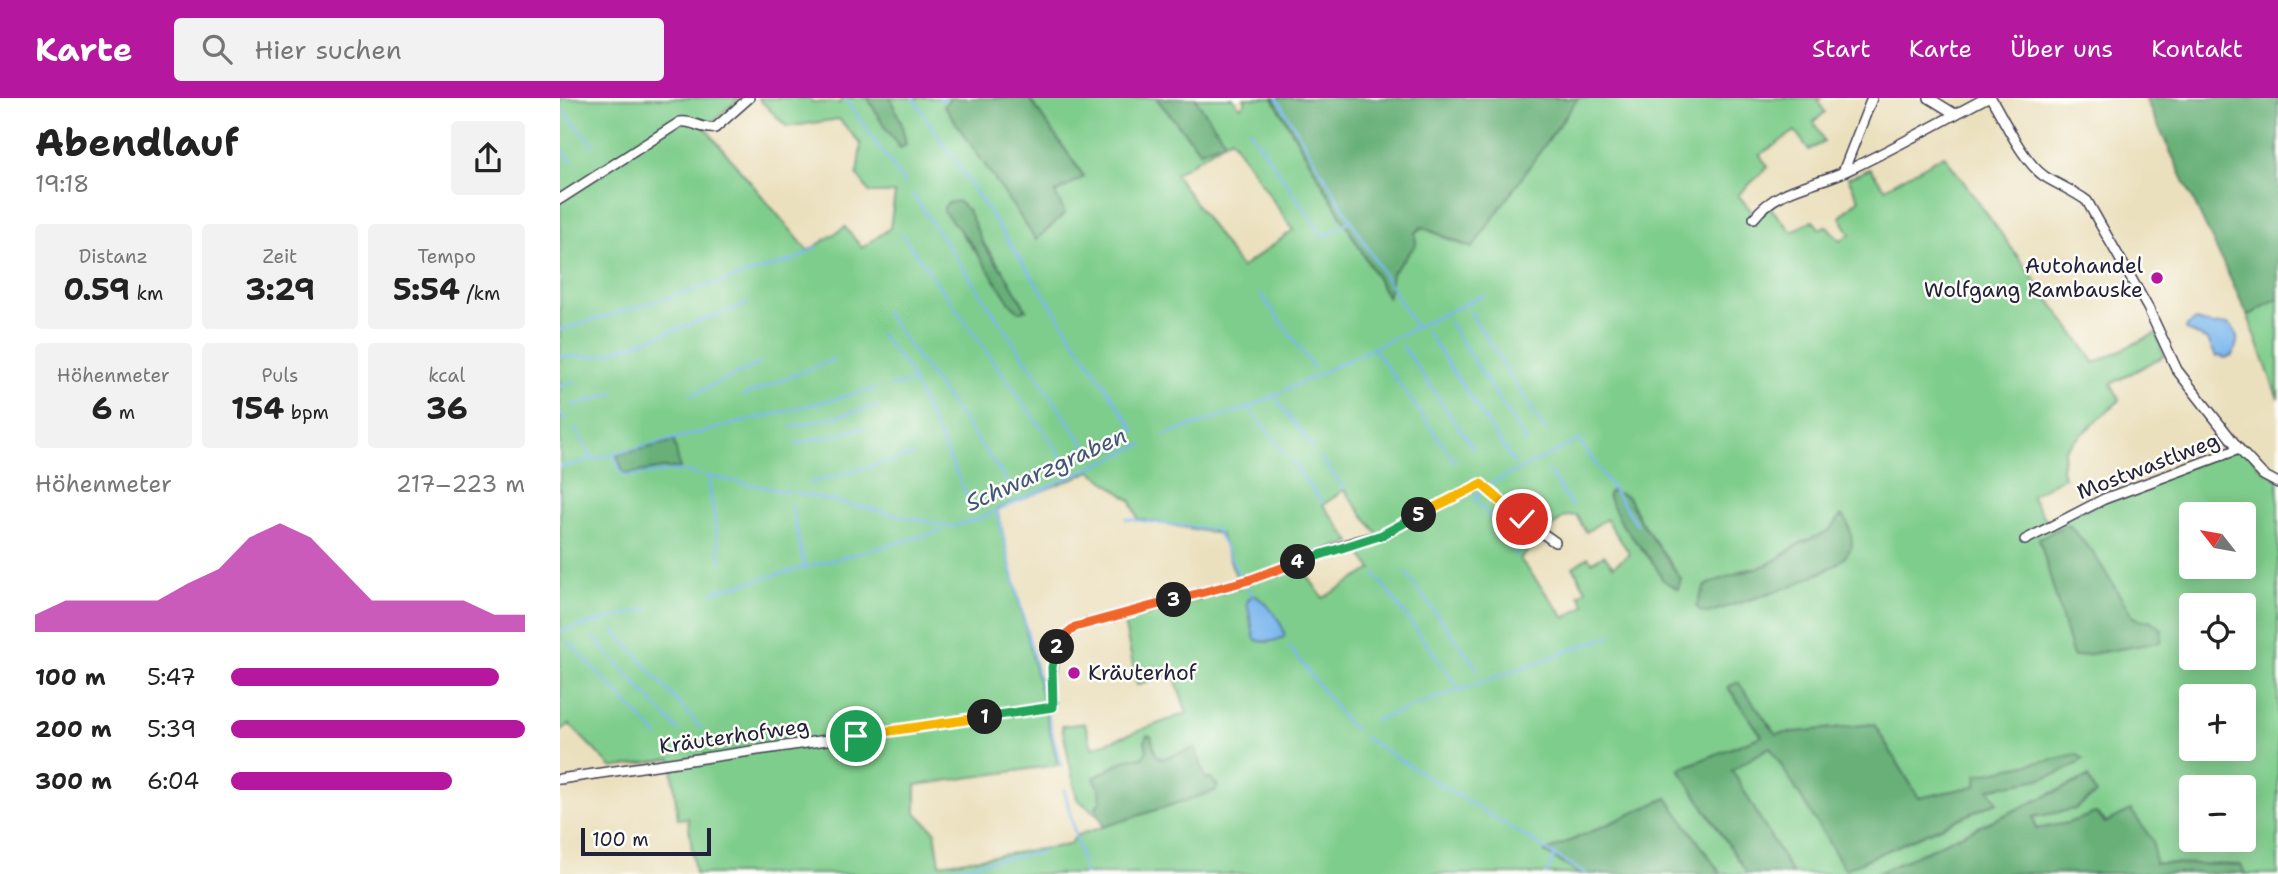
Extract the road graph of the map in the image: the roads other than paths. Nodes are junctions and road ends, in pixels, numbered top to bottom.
1 (750, 98) edge
2 (1872, 98) edge
3 (1929, 98) edge
4 (1988, 98) edge
5 (1955, 114) junction
6 (1843, 172) junction
7 (560, 199) edge
8 (1754, 218) dead end
9 (2239, 449) junction
10 (2278, 483) edge
11 (2025, 540) dead end
12 (1555, 542) dead end
13 (560, 779) edge

1 - 7 street
2 - 6 street
3 - 5 street
4 - 5 street
4 - 9 street
5 - 6 street
6 - 8 street
9 - 10 street, Mostwastlweg
9 - 11 street, Mostwastlweg
12 - 13 street, Kräuterhofweg

